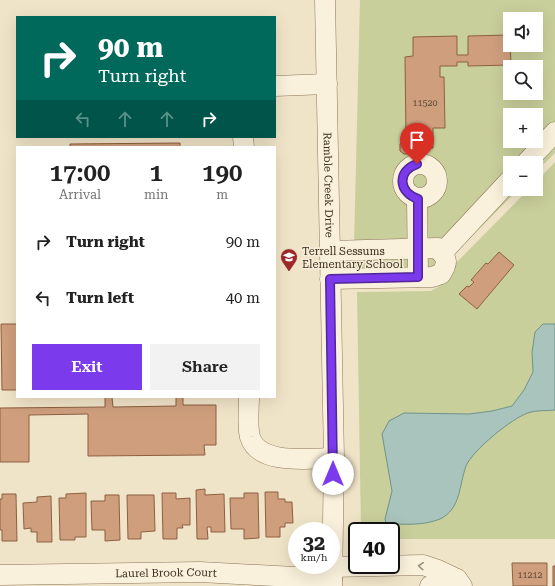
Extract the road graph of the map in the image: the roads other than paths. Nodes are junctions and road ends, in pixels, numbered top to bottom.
1 (325, 0) edge
2 (327, 84) junction
3 (276, 86) edge
4 (555, 132) edge
5 (533, 156) edge
6 (503, 187) edge
7 (418, 199) dead end
8 (418, 247) junction
9 (330, 251) junction
10 (442, 252) junction
11 (418, 277) junction
12 (330, 279) junction
13 (249, 398) edge
14 (334, 458) junction
15 (332, 577) edge
16 (8, 578) edge
17 (200, 579) edge
18 (459, 583) edge
19 (430, 586) edge

1 - 2 street, Ramble Creek Drive
2 - 3 street
2 - 9 street, Ramble Creek Drive
4 - 5 street
6 - 10 street
7 - 8 street
8 - 9 street
8 - 10 street
8 - 11 street
9 - 12 street, Ramble Creek Drive
10 - 11 street
11 - 12 street
12 - 14 street, Ramble Creek Drive
13 - 14 street
14 - 15 street, Ramble Creek Drive
15 - 17 street, Laurel Brook Court
18 -> 15 street, Laurel Brook Court
16 - 17 street, Laurel Brook Court
18 - 19 street, Laurel Brook Court

